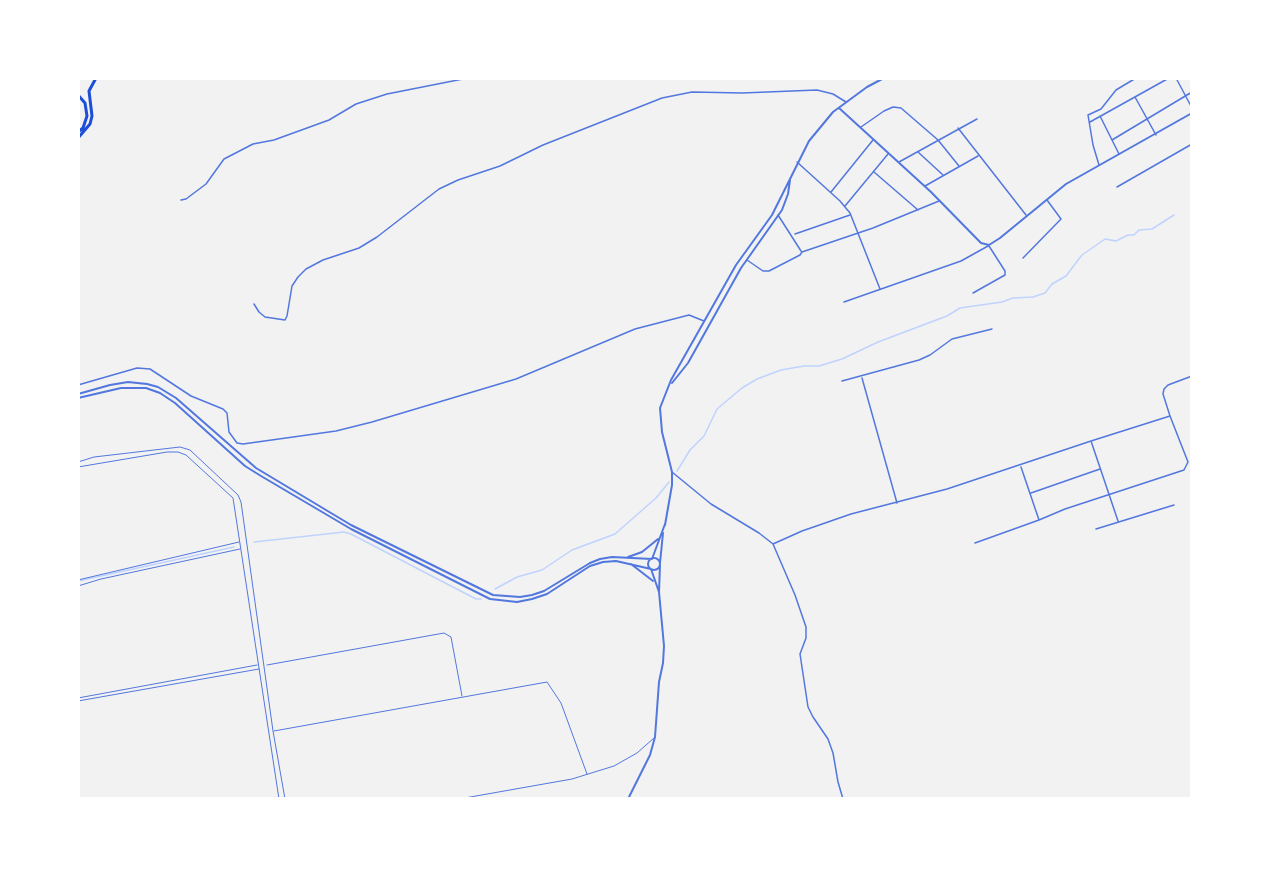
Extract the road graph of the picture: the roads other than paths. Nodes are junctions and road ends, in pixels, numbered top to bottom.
1 (96, 78) edge
2 (468, 78) edge
3 (884, 78) edge
4 (1168, 78) edge
5 (1180, 78) edge
6 (1134, 79) edge
7 (1177, 80) edge
8 (1192, 92) edge
9 (78, 95) edge
10 (1135, 97) junction
11 (1185, 98) junction
12 (846, 102) junction
13 (838, 107) junction
14 (1192, 108) edge
15 (1192, 113) edge
16 (1100, 116) junction
17 (977, 119) dead end
18 (1148, 120) junction
19 (1089, 122) junction
20 (860, 127) junction
21 (958, 128) junction
22 (78, 132) edge
23 (1156, 135) junction
24 (78, 138) edge
25 (873, 139) junction
26 (938, 140) junction
27 (1112, 140) junction
28 (1192, 144) edge
29 (917, 152) junction
30 (889, 153) junction
31 (979, 155) junction
32 (1120, 155) junction
33 (797, 162) junction
34 (898, 162) junction
35 (1099, 165) junction
36 (959, 166) junction
37 (874, 171) junction
38 (943, 175) junction
39 (790, 177) junction
40 (925, 186) junction
41 (1117, 187) dead end
42 (831, 192) junction
43 (1046, 199) junction
44 (180, 200) dead end
45 (939, 201) junction
46 (845, 206) junction
47 (918, 210) junction
48 (778, 215) junction
49 (851, 215) junction
50 (1027, 216) junction
51 (859, 233) junction
52 (795, 234) dead end
53 (989, 245) junction
54 (802, 252) junction
55 (1023, 258) dead end
56 (747, 260) junction
57 (880, 290) junction
58 (972, 293) dead end
59 (844, 302) dead end
60 (254, 304) dead end
61 (705, 321) junction
62 (992, 329) dead end
63 (1192, 376) edge
64 (862, 377) junction
65 (842, 381) dead end
66 (670, 384) junction
67 (78, 385) edge
68 (78, 394) edge
69 (78, 398) edge
70 (1170, 416) junction
71 (1091, 441) junction
72 (78, 462) edge
73 (1021, 466) junction
74 (78, 467) edge
75 (1101, 468) junction
76 (672, 472) junction
77 (1030, 493) junction
78 (1108, 495) junction
79 (897, 503) junction
80 (1174, 505) dead end
81 (1039, 520) junction
82 (1118, 521) junction
83 (666, 524) junction
84 (1096, 529) dead end
85 (660, 537) junction
86 (241, 542) junction
87 (975, 543) dead end
88 (773, 544) junction
89 (242, 548) junction
90 (625, 558) junction
91 (652, 559) junction
92 (629, 563) junction
93 (660, 564) junction
94 (651, 568) junction
95 (78, 580) edge
96 (654, 582) junction
97 (78, 586) edge
98 (659, 592) junction
99 (259, 665) junction
100 (265, 665) junction
101 (260, 669) junction
102 (463, 696) junction
103 (78, 698) edge
104 (78, 701) edge
105 (273, 731) junction
106 (655, 737) junction
107 (587, 774) junction
108 (279, 799) edge
109 (285, 799) edge
110 (459, 799) edge
111 (628, 799) edge
112 (843, 799) edge

1 - 24 highway
2 - 44 street
3 - 12 street
4 - 10 street
5 - 7 street
6 - 19 street
7 - 11 street
8 - 11 street
9 - 22 highway
10 - 16 street
10 - 18 street
11 - 14 street
11 - 18 street
12 - 13 street
12 - 60 street
13 - 20 street
13 - 33 street
15 - 23 street
16 - 19 street
16 - 27 street
17 - 21 street
18 - 23 street
18 - 27 street
19 - 35 street
20 - 25 street
20 - 26 street
21 - 26 street
21 - 31 street
23 - 32 street
25 - 30 street
25 - 42 street
26 - 29 street
26 - 36 street
27 - 32 street
28 - 41 street
29 - 34 street
29 - 38 street
30 - 34 street
30 - 37 street
31 - 36 street
31 - 50 street
32 - 35 street
33 - 39 street
33 - 42 street
34 - 40 street
35 - 43 street
36 - 38 street
37 - 46 street
37 - 47 street
38 - 40 street
39 - 48 street
39 - 61 street
40 - 45 street
42 - 46 street
43 - 50 street
43 - 55 street
45 - 47 street
45 - 53 street
46 - 49 street
47 - 51 street
48 - 54 street
48 - 56 street
49 - 51 street
49 - 52 street
50 - 53 street
51 - 54 street
51 - 57 street
53 - 57 street
53 - 58 street
54 - 56 street
56 - 66 street
57 - 59 street
61 - 66 street
61 - 67 street
62 - 64 street
63 - 70 street
64 - 65 street
64 - 79 street
66 - 76 street
68 - 90 street
69 - 92 street
70 - 71 street
70 - 78 street
71 - 73 street
71 - 75 street
72 - 100 lane
73 - 77 street
73 - 79 street
74 - 86 lane
75 - 77 street
75 - 78 street
76 - 83 street
76 - 88 street
77 - 81 street
78 - 81 street
78 - 82 street
79 - 88 street
80 - 82 street
81 - 87 street
82 - 84 street
83 - 85 street
83 - 93 street
85 - 90 street
85 - 91 street
86 - 89 lane
86 - 95 lane
88 - 112 street
89 - 97 lane
89 - 99 lane
90 - 91 street
91 - 93 street
91 - 94 street
92 - 94 street
92 - 96 street
93 - 94 street
93 - 98 street
94 - 96 street
96 - 98 street
98 - 106 street
99 - 101 lane
99 - 103 lane
100 - 102 lane
100 - 105 lane
101 - 104 lane
101 - 108 lane
102 - 105 lane
102 - 107 lane
105 - 109 lane
106 - 107 lane
106 - 111 street
107 - 110 lane

